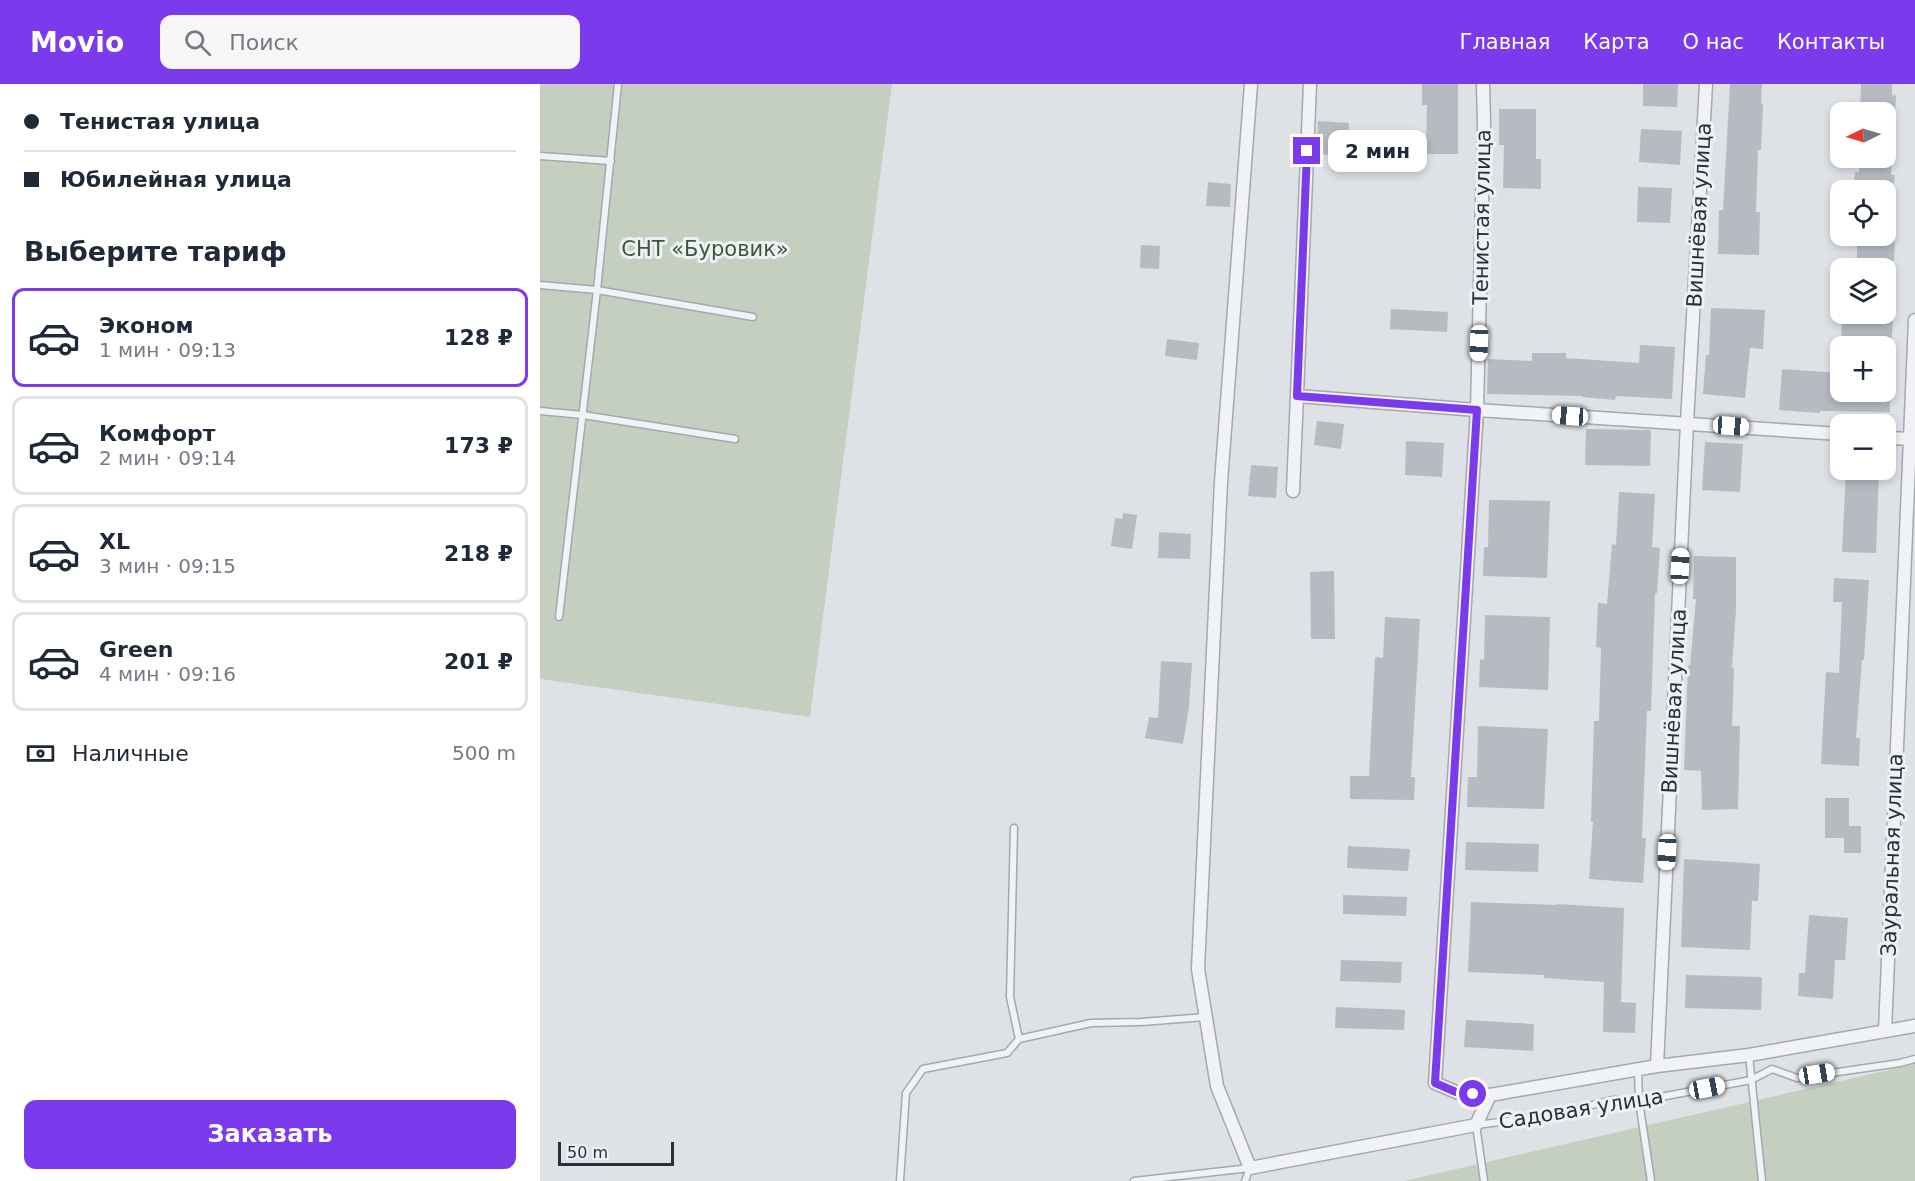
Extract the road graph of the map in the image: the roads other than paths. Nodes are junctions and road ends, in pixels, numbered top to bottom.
1 (618, 84) edge
2 (1251, 84) edge
3 (1310, 84) edge
4 (1483, 84) edge
5 (1706, 84) edge
6 (540, 156) edge
7 (611, 160) junction
8 (540, 285) edge
9 (597, 290) junction
10 (753, 317) dead end
11 (1915, 320) edge
12 (1297, 396) junction
13 (1477, 410) junction
14 (540, 411) edge
15 (583, 415) junction
16 (1687, 423) junction
17 (1830, 433) edge
18 (1896, 438) edge
19 (735, 439) dead end
20 (1912, 439) edge
21 (1293, 491) dead end
22 (559, 617) dead end
23 (1014, 828) dead end
24 (1206, 1017) junction
25 (1915, 1026) edge
26 (1885, 1031) junction
27 (1019, 1039) junction
28 (1749, 1055) junction
29 (1915, 1059) edge
30 (1658, 1066) junction
31 (1638, 1070) junction
32 (1751, 1080) junction
33 (1490, 1095) junction
34 (1640, 1101) junction
35 (1476, 1125) junction
36 (1250, 1168) junction
37 (900, 1181) edge
38 (1134, 1181) edge
39 (1245, 1181) edge
40 (1484, 1181) edge
41 (1651, 1181) edge
42 (1762, 1181) edge

1 - 7 lane
2 - 24 street
3 - 12 street
4 - 13 street, Тенистая улица
5 - 16 street, Вишнёвая улица
6 - 7 lane
7 - 9 lane
8 - 9 lane
9 - 10 lane
9 - 15 lane
11 - 20 street, Зауральная улица
12 - 13 street
12 - 21 street
13 - 16 street
13 - 33 street, Тенистая улица
14 - 15 lane
15 - 19 lane
15 - 22 lane
16 - 17 street
16 - 30 street, Вишнёвая улица
18 - 20 street
20 - 26 street, Зауральная улица
23 - 27 lane
24 - 27 lane
24 - 36 street
25 - 26 street
26 - 28 street
27 - 37 lane
28 - 30 street
28 - 32 lane
29 - 32 lane, Садовая улица
30 - 31 street
31 - 33 street
31 - 34 lane
32 - 34 lane, Садовая улица
32 - 42 lane
33 - 35 street
34 - 35 lane, Садовая улица
34 - 41 lane
35 - 36 street
35 - 40 lane, Садовая улица
36 - 38 lane
36 - 39 lane

